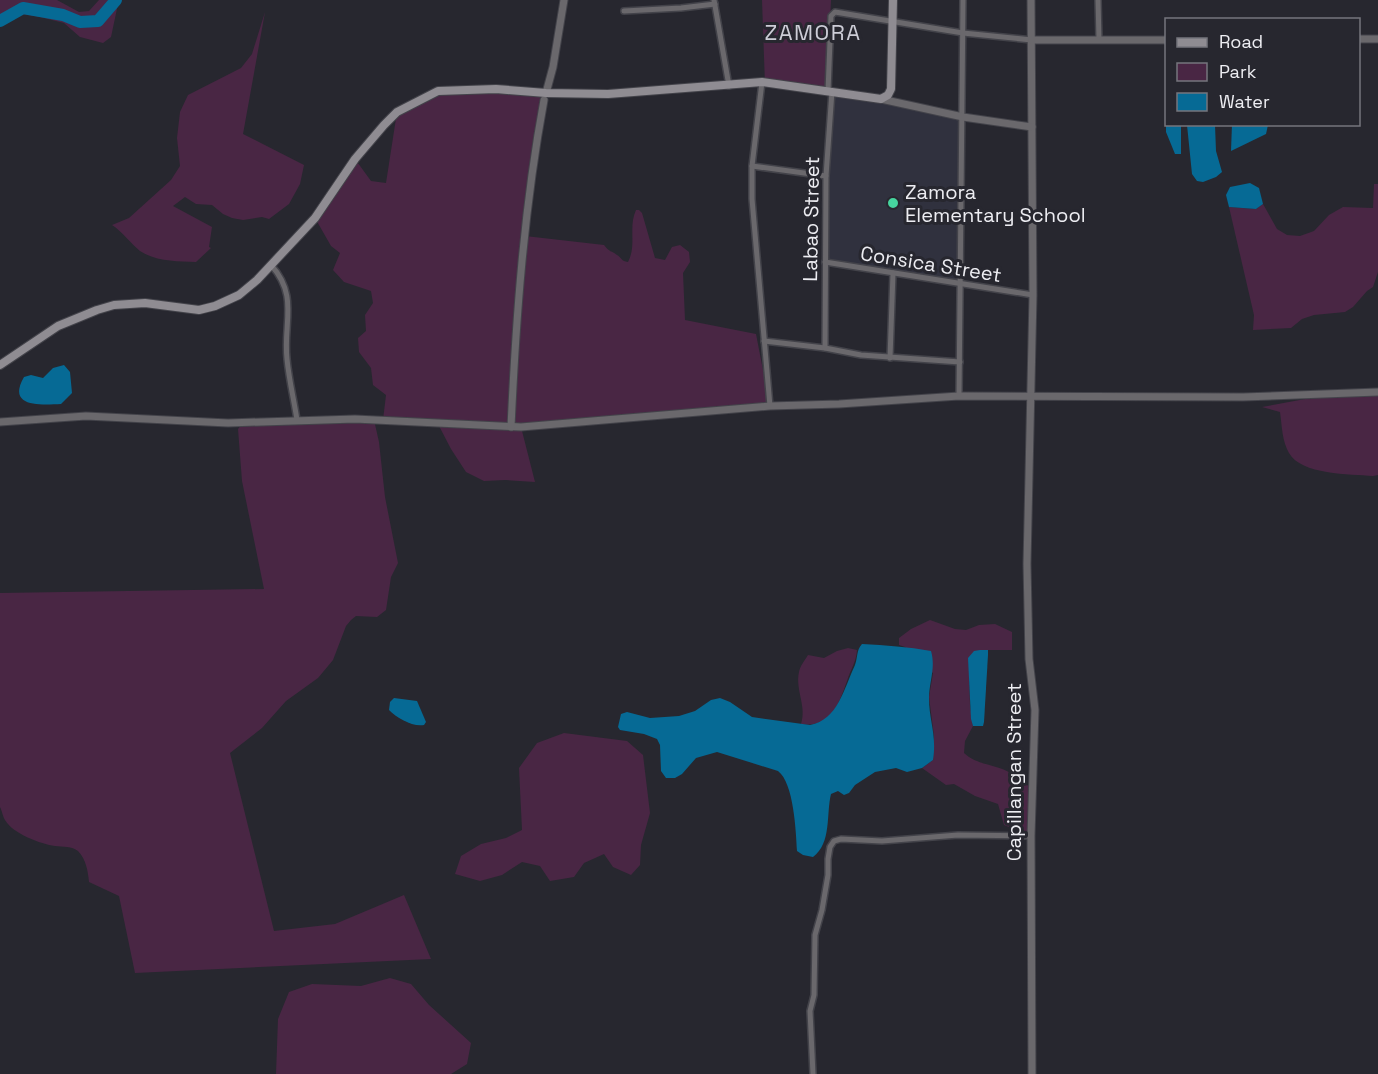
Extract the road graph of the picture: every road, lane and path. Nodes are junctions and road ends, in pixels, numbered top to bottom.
1 (564, 0) edge
2 (893, 0) edge
3 (963, 0) edge
4 (1031, 0) edge
5 (1098, 0) edge
6 (714, 2) edge
7 (624, 11) dead end
8 (894, 21) junction
9 (963, 33) junction
10 (1099, 39) junction
11 (1165, 39) edge
12 (1360, 39) edge
13 (1378, 39) edge
14 (1032, 40) junction
15 (762, 82) junction
16 (729, 86) junction
17 (830, 91) junction
18 (545, 97) junction
19 (881, 99) junction
20 (963, 117) junction
21 (1032, 127) junction
22 (752, 166) junction
23 (825, 176) junction
24 (825, 262) junction
25 (271, 265) junction
26 (893, 273) junction
27 (960, 284) junction
28 (1033, 295) junction
29 (764, 341) junction
30 (825, 348) junction
31 (890, 358) junction
32 (960, 362) junction
33 (0, 365) edge
34 (1378, 392) edge
35 (959, 396) junction
36 (1032, 397) junction
37 (770, 406) junction
38 (297, 420) junction
39 (0, 422) edge
40 (511, 426) junction
41 (1031, 836) junction
42 (813, 1074) edge
43 (1032, 1074) edge

1 - 18 street
2 - 8 main road
3 - 9 street
4 - 14 street, Capillangan Street
5 - 10 street
6 - 7 street
6 - 16 street
8 - 9 street
8 - 17 street, Labao Street
8 - 19 main road
9 - 14 street
9 - 20 street
10 - 11 street
10 - 14 street
12 - 13 street
14 - 21 street, Capillangan Street
15 - 16 main road
15 - 17 main road
15 - 22 street
16 - 18 main road
17 - 19 main road
17 - 23 street, Labao Street
18 - 25 main road
18 - 40 street
19 - 20 street
20 - 21 street
20 - 27 street
21 - 28 street, Capillangan Street
22 - 23 street
22 - 29 street
23 - 24 street, Labao Street
24 - 26 street, Consica Street
24 - 30 street, Labao Street
25 - 33 main road
25 - 38 street
26 - 27 street, Consica Street
26 - 31 street
27 - 28 street, Consica Street
27 - 32 street
28 - 36 street, Capillangan Street
29 - 30 street
29 - 37 street
30 - 31 street
31 - 32 street
32 - 35 street
34 - 36 street
35 - 36 street
35 - 37 street
36 - 41 street, Capillangan Street
37 - 40 street
38 - 39 street
38 - 40 street
41 - 42 street
41 - 43 street, Capillangan Street

